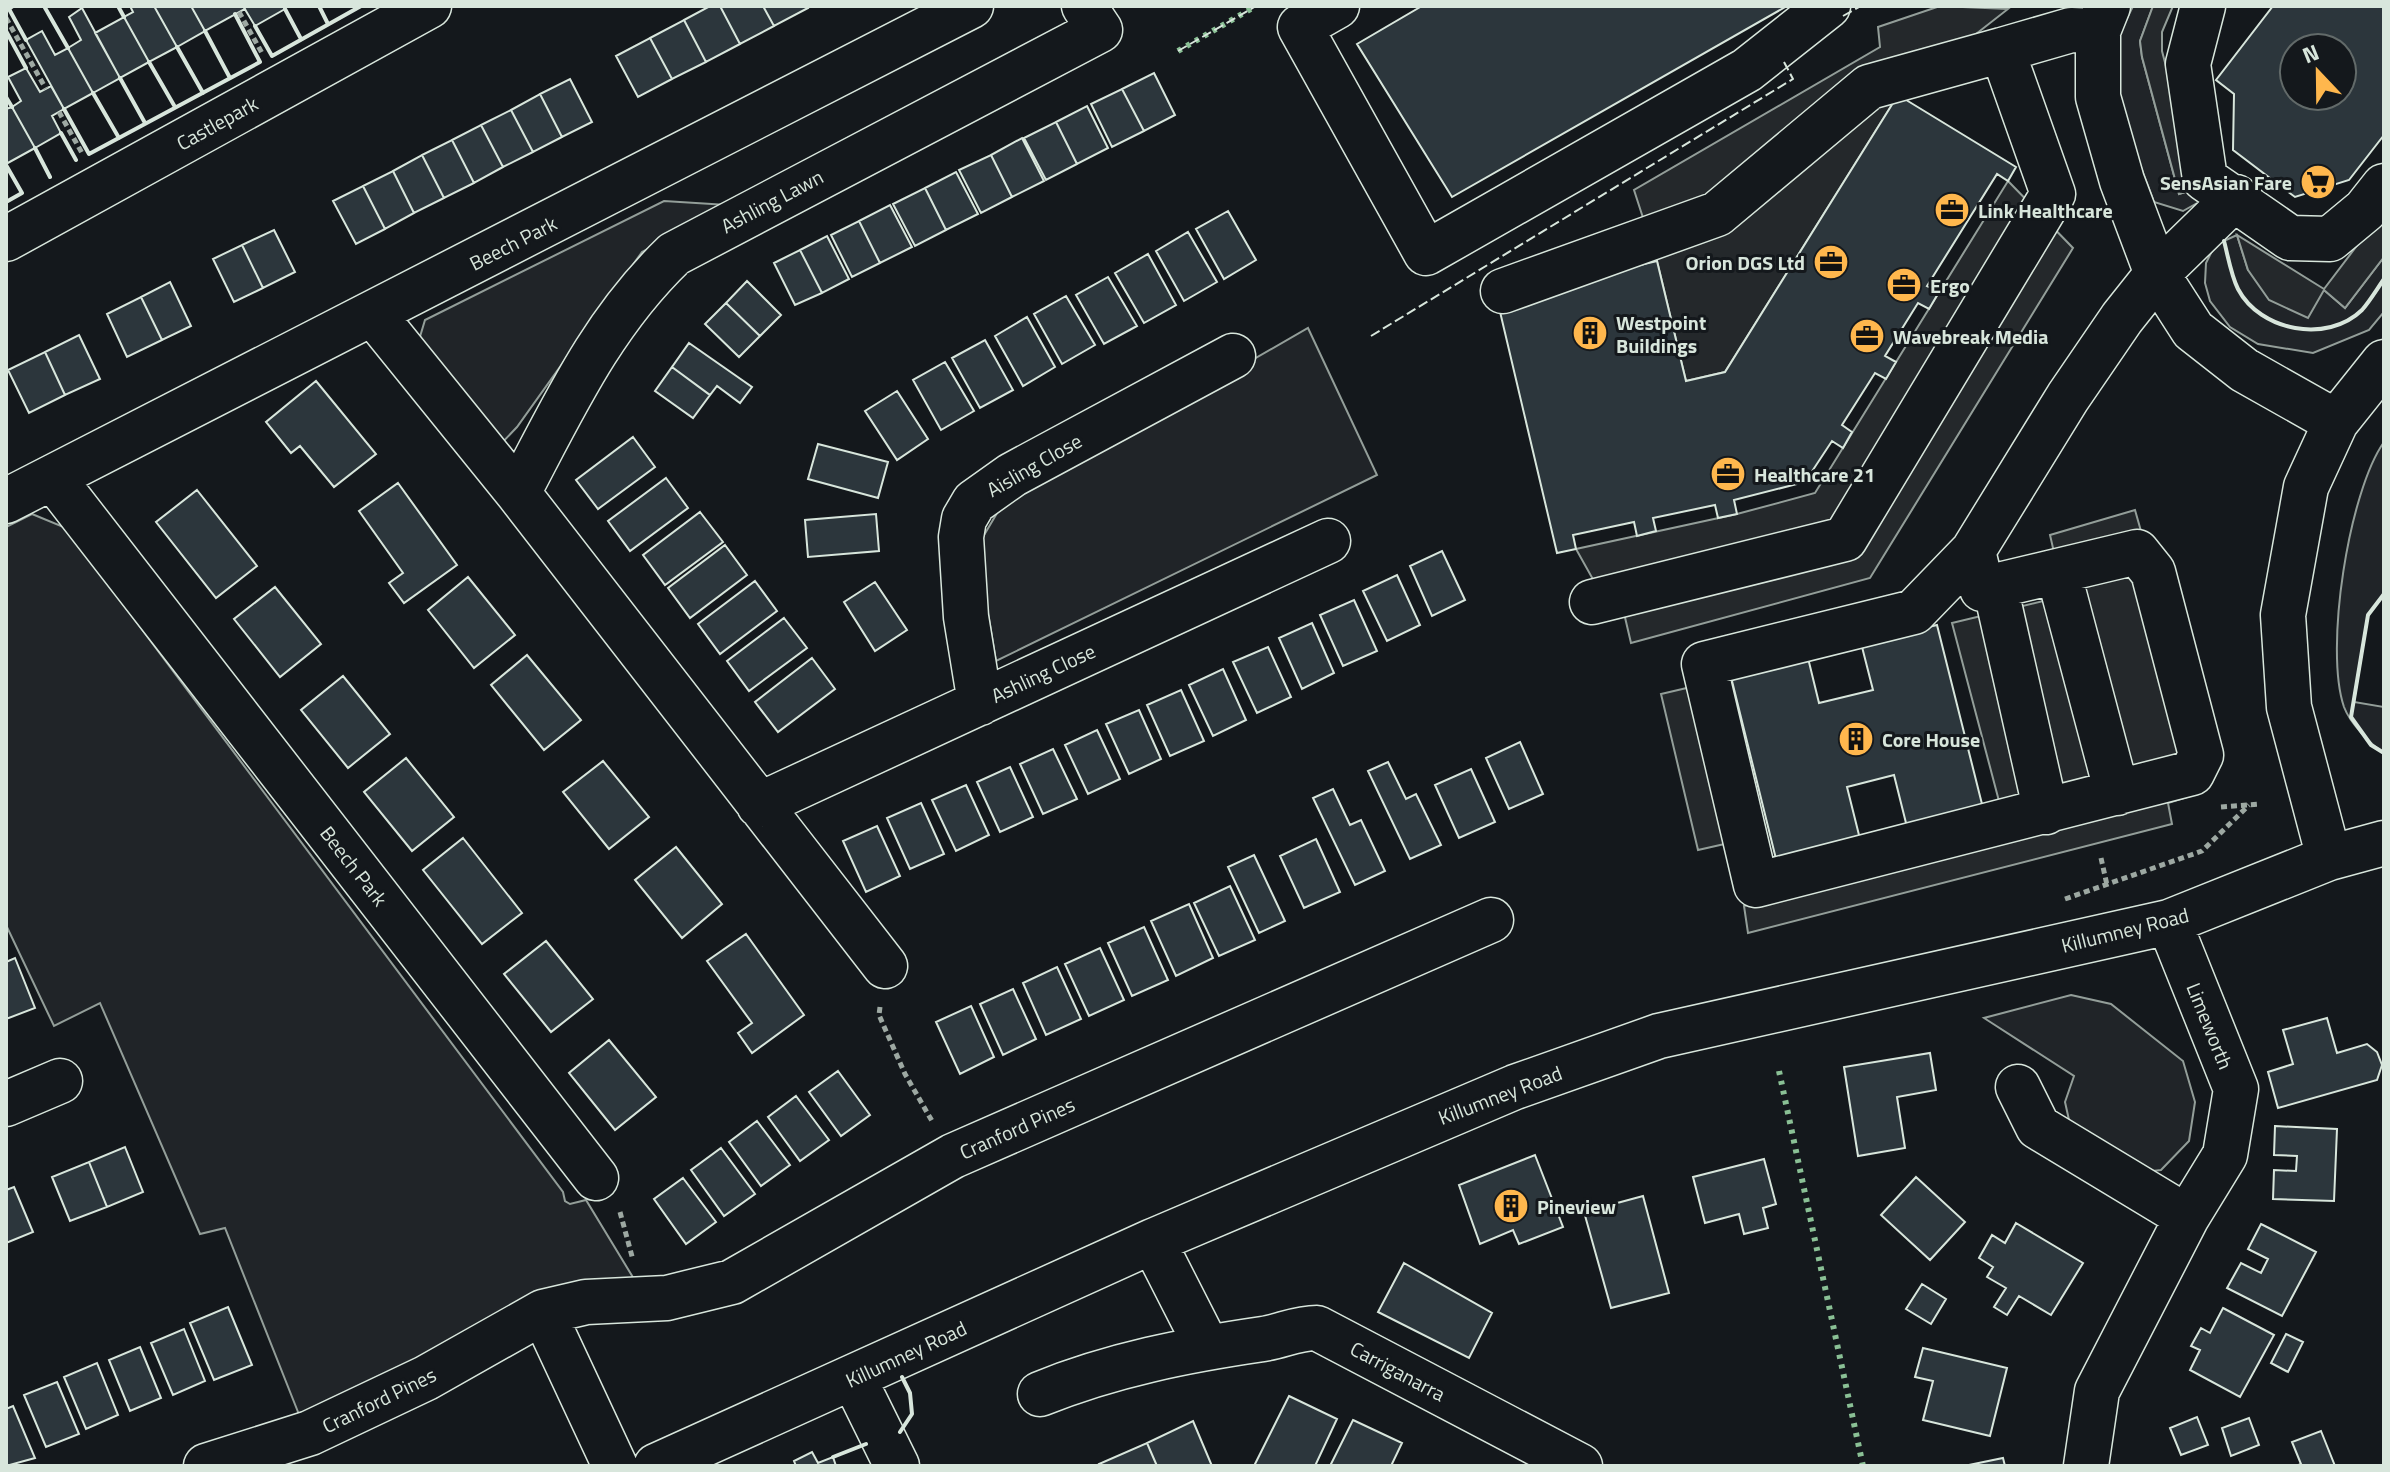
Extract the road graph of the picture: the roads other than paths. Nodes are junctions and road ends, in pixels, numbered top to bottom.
1 (429, 6) edge
2 (971, 6) edge
3 (1084, 6) edge
4 (1337, 6) edge
5 (1828, 6) edge
6 (2203, 6) edge
7 (2103, 18) edge
8 (2002, 50) junction
9 (2384, 186) edge
10 (2236, 197) junction
11 (6, 239) edge
12 (2157, 274) junction
13 (1503, 291) dead end
14 (374, 315) junction
15 (1233, 356) dead end
16 (2384, 362) edge
17 (2336, 422) junction
18 (53, 478) junction
19 (518, 493) junction
20 (6, 501) edge
21 (1328, 541) dead end
22 (1984, 569) junction
23 (2058, 571) junction
24 (1592, 602) dead end
25 (980, 703) junction
26 (2117, 793) junction
27 (759, 805) junction
28 (2046, 812) junction
29 (2384, 843) edge
30 (2329, 858) junction
31 (1491, 920) dead end
32 (2169, 922) junction
33 (885, 966) road end
34 (60, 1081) dead end
35 (2018, 1087) dead end
36 (6, 1104) edge
37 (596, 1178) road end
38 (2187, 1217) junction
39 (1153, 1241) junction
40 (543, 1312) junction
41 (1206, 1345) junction
42 (854, 1379) junction
43 (1040, 1394) dead end
44 (206, 1466) edge
45 (615, 1466) edge
46 (656, 1466) edge
47 (897, 1466) edge
48 (1580, 1466) edge
49 (2086, 1466) edge

1 - 11 street, Castlepark
2 - 14 street, Beech Park
3 - 19 street, Ashling Lawn
4 - 5 street
6 - 10 street
7 - 8 street
7 - 12 street
8 - 13 street
8 - 24 street
9 - 10 street
10 - 12 street
12 - 17 street
12 - 22 street
14 - 18 street, Beech Park
14 - 19 street
15 - 25 street, Aisling Close
16 - 17 street
17 - 30 street
18 - 20 street, Beech Park
18 - 37 street, Beech Park
19 - 27 street
21 - 25 street, Ashling Close
22 - 23 street
22 - 28 street
22 - 28 street
23 - 26 street
23 - 26 street
25 - 27 street, Ashling Close
26 - 28 street
27 - 33 street
29 - 30 street, Killumney Road
30 - 32 street, Killumney Road
31 - 40 street, Cranford Pines
32 - 38 street, Limeworth
32 - 39 street, Killumney Road
34 - 36 street
35 - 38 street
38 - 49 street, Limeworth
39 - 41 street
39 - 42 street, Killumney Road
40 - 44 street, Cranford Pines
40 - 45 street
41 - 43 street, Carriganarra
41 - 48 street, Carriganarra
42 - 46 street, Killumney Road
42 - 47 street

